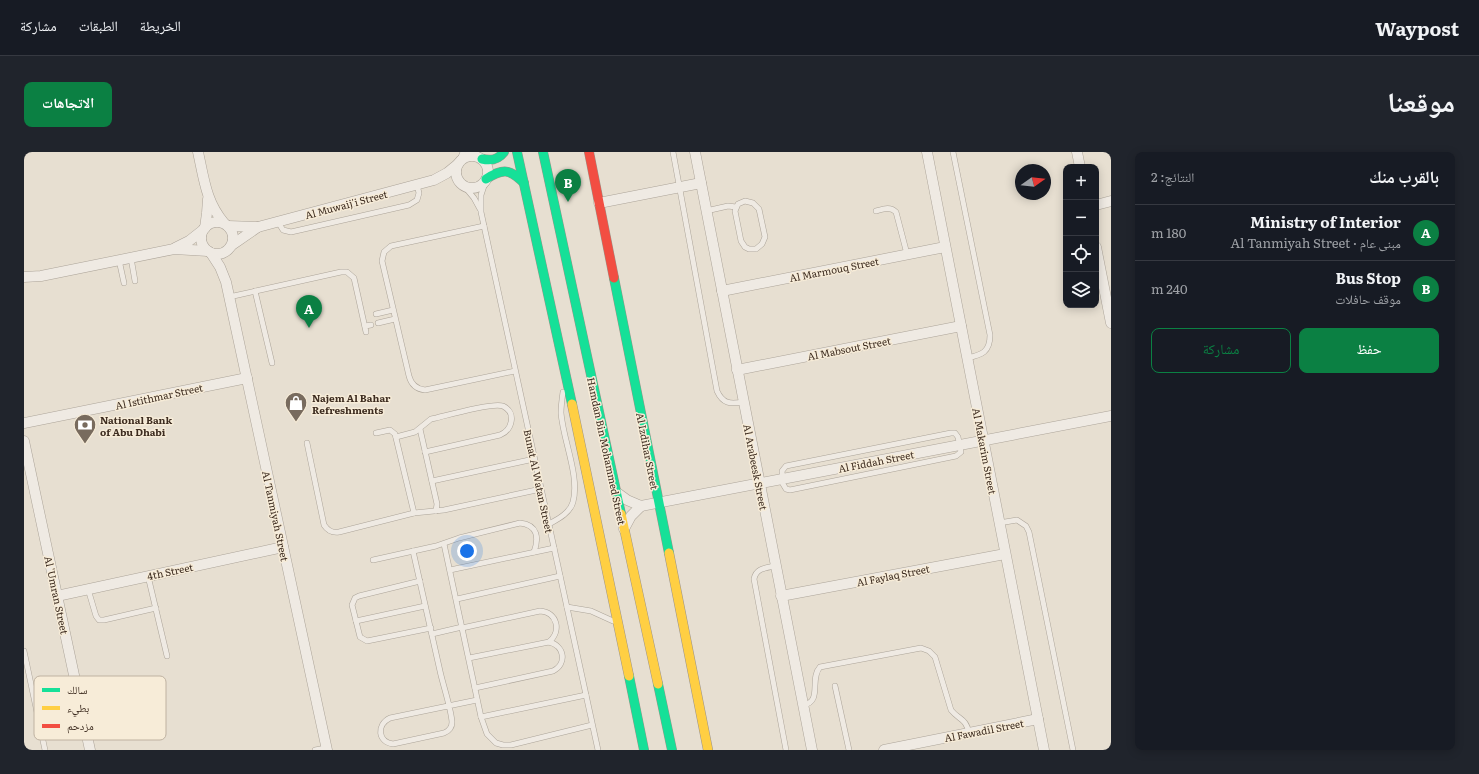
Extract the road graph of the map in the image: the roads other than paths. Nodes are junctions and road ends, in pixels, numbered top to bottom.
1 (198, 152) edge
2 (504, 152) edge
3 (517, 152) edge
4 (543, 152) edge
5 (589, 152) edge
6 (673, 152) edge
7 (694, 152) edge
8 (927, 152) edge
9 (953, 152) edge
10 (1077, 152) edge
11 (478, 156) edge
12 (460, 159) edge
13 (1079, 164) edge
14 (486, 179) junction
15 (434, 180) junction
16 (524, 183) junction
17 (701, 184) junction
18 (417, 185) junction
19 (463, 185) junction
20 (680, 188) junction
21 (208, 198) junction
22 (1111, 201) edge
23 (599, 203) junction
24 (1099, 204) edge
25 (736, 207) junction
26 (706, 211) junction
27 (876, 211) dead end
28 (481, 212) junction
29 (278, 222) junction
30 (226, 225) junction
31 (484, 226) junction
32 (258, 227) junction
33 (204, 229) junction
34 (231, 247) junction
35 (945, 247) junction
36 (174, 249) junction
37 (209, 252) junction
38 (907, 254) junction
39 (131, 258) junction
40 (119, 260) junction
41 (1099, 262) edge
42 (40, 276) junction
43 (24, 277) edge
44 (135, 281) dead end
45 (226, 282) junction
46 (124, 283) dead end
47 (24, 284) edge
48 (256, 291) junction
49 (722, 291) junction
50 (229, 297) junction
51 (393, 310) junction
52 (376, 314) dead end
53 (369, 316) dead end
54 (363, 317) junction
55 (395, 319) junction
56 (378, 323) dead end
57 (1111, 323) edge
58 (371, 325) dead end
59 (961, 326) junction
60 (967, 358) junction
61 (272, 363) dead end
62 (737, 370) junction
63 (515, 371) junction
64 (565, 371) junction
65 (247, 378) junction
66 (743, 402) junction
67 (1111, 416) edge
68 (24, 423) edge
69 (420, 429) junction
70 (376, 433) dead end
71 (396, 437) junction
72 (24, 440) edge
73 (983, 440) junction
74 (307, 443) dead end
75 (425, 452) junction
76 (26, 456) edge
77 (534, 459) junction
78 (432, 481) junction
79 (759, 483) junction
80 (541, 489) junction
81 (616, 492) junction
82 (658, 502) junction
83 (641, 506) junction
84 (436, 511) junction
85 (414, 513) junction
86 (999, 523) junction
87 (548, 524) junction
88 (624, 529) junction
89 (444, 544) junction
90 (283, 547) junction
91 (554, 548) junction
92 (413, 551) junction
93 (534, 552) junction
94 (1005, 554) junction
95 (373, 560) dead end
96 (775, 566) junction
97 (450, 570) junction
98 (148, 576) junction
99 (560, 576) junction
100 (420, 581) junction
101 (88, 589) junction
102 (57, 596) junction
103 (782, 596) junction
104 (456, 599) junction
105 (426, 606) junction
106 (566, 607) junction
107 (156, 608) junction
108 (356, 621) junction
109 (618, 625) junction
110 (431, 628) junction
111 (462, 628) junction
112 (432, 634) junction
113 (549, 642) junction
114 (24, 652) edge
115 (167, 656) dead end
116 (469, 658) junction
117 (74, 676) edge
118 (835, 686) dead end
119 (475, 688) junction
120 (586, 696) junction
121 (34, 699) edge
122 (477, 700) junction
123 (803, 705) junction
124 (448, 706) junction
125 (481, 717) junction
126 (1038, 719) junction
127 (592, 725) junction
128 (640, 726) junction
129 (969, 733) junction
130 (43, 740) edge
131 (88, 740) edge
132 (652, 742) dead end
133 (326, 749) edge
134 (45, 750) edge
135 (90, 750) edge
136 (315, 750) edge
137 (598, 750) edge
138 (644, 750) edge
139 (672, 750) edge
140 (708, 750) edge
141 (786, 750) edge
142 (812, 750) edge
143 (849, 750) edge
144 (884, 750) edge
145 (1044, 750) edge
146 (1073, 750) edge

1 - 21 street
2 - 11 main road
3 - 16 main road
4 - 81 main road, Hamdan Bin Mohammed Street
5 - 23 main road, Al Izdihar Street
6 - 20 lane
7 - 17 street, Al Arabeesk Street
8 - 35 street, Al Makarim Street
9 - 60 lane
10 - 13 street
11 - 12 street
11 - 14 street
12 - 15 street, Al Muwaij'i Street
12 - 19 street
14 - 16 main road
14 - 19 street
14 - 28 lane, Bunat Al Watan Street
15 - 18 street, Al Muwaij'i Street
15 - 19 street, Al Muwaij'i Street
16 - 64 main road
17 - 20 street
17 - 26 street, Al Arabeesk Street
18 - 29 street, Al Muwaij'i Street
18 - 29 lane
19 - 28 lane, Bunat Al Watan Street
20 - 23 street
20 - 66 lane
21 - 30 street
21 - 33 street
22 - 24 street
23 - 82 main road, Al Izdihar Street
25 - 25 lane
25 - 26 lane
26 - 49 street, Al Arabeesk Street
27 - 38 lane
28 - 31 lane, Bunat Al Watan Street
29 - 32 street, Al Muwaij'i Street
30 - 32 street, Al Muwaij'i Street
30 - 33 street
30 - 34 street
31 - 51 lane
31 - 63 lane, Bunat Al Watan Street
32 - 34 street, Al Muwaij'i Street
33 - 36 street
33 - 37 street
34 - 37 street
34 - 45 street, Al Tanmiyah Street
35 - 38 street, Al Marmouq Street
35 - 59 street, Al Makarim Street
36 - 37 street
36 - 39 street
37 - 45 street, Al Tanmiyah Street
38 - 49 street, Al Marmouq Street
39 - 40 street
39 - 44 lane
40 - 42 street
40 - 46 lane
41 - 57 street
42 - 43 street
42 - 47 street
45 - 50 street, Al Tanmiyah Street
48 - 50 lane
48 - 54 lane
48 - 61 lane
49 - 62 street, Al Arabeesk Street
50 - 65 street, Al Tanmiyah Street
51 - 52 lane
51 - 55 lane
53 - 54 lane
54 - 58 lane
55 - 56 lane
55 - 63 lane
59 - 60 street, Al Makarim Street
59 - 62 street, Al Mabsout Street
60 - 73 street, Al Makarim Street
62 - 66 street, Al Arabeesk Street
63 - 77 lane, Bunat Al Watan Street
64 - 87 lane
64 - 109 main road
65 - 68 street, Al Istithmar Street
65 - 90 street, Al Tanmiyah Street
66 - 79 street, Al Arabeesk Street
67 - 73 street, Al Fiddah Street
69 - 71 lane
69 - 75 lane
69 - 75 lane
70 - 71 lane
71 - 85 lane
72 - 76 street, Al 'Umran Street
73 - 79 street, Al Fiddah Street
73 - 86 street, Al Makarim Street
74 - 85 lane
75 - 78 lane
76 - 102 street, Al 'Umran Street
77 - 78 lane
77 - 80 lane, Bunat Al Watan Street
78 - 84 lane
79 - 82 street, Al Fiddah Street
79 - 96 street, Al Arabeesk Street
80 - 84 lane
80 - 87 lane, Bunat Al Watan Street
81 - 83 street
81 - 88 main road, Hamdan Bin Mohammed Street
82 - 83 street, Al Fiddah Street
82 - 140 main road, Al Izdihar Street
83 - 88 street
84 - 85 lane
86 - 94 street, Al Makarim Street
86 - 146 lane
87 - 91 lane, Bunat Al Watan Street
88 - 139 main road, Hamdan Bin Mohammed Street
89 - 92 lane
89 - 93 lane
89 - 97 lane
90 - 98 street, 4th Street
90 - 133 street, Al Tanmiyah Street
91 - 93 lane
91 - 99 lane, Bunat Al Watan Street
92 - 95 lane
92 - 100 lane
93 - 97 lane
94 - 103 street, Al Faylaq Street
94 - 126 street, Al Makarim Street
96 - 103 street, Al Arabeesk Street
96 - 141 lane
97 - 104 lane
98 - 101 street, 4th Street
98 - 107 lane
99 - 104 lane
99 - 106 lane, Bunat Al Watan Street
100 - 105 lane
100 - 108 lane
101 - 102 street, 4th Street
101 - 107 lane
102 - 117 street, Al 'Umran Street
103 - 123 street, Al Arabeesk Street
104 - 111 lane
105 - 108 lane
105 - 110 lane
106 - 109 lane
106 - 120 lane, Bunat Al Watan Street
107 - 115 lane
108 - 110 lane
109 - 128 main road
110 - 112 lane
111 - 112 lane
111 - 113 lane
111 - 116 lane
112 - 124 lane
113 - 116 lane
113 - 119 lane
114 - 121 lane
116 - 119 lane
118 - 143 lane
119 - 122 lane
120 - 125 lane
120 - 127 lane, Bunat Al Watan Street
122 - 124 lane
122 - 125 lane
123 - 129 lane
123 - 142 street, Al Arabeesk Street
124 - 124 lane
125 - 127 lane
126 - 129 street, Al Fawadil Street
126 - 145 street, Al Makarim Street
127 - 137 lane, Bunat Al Watan Street
128 - 132 main road
128 - 138 main road
129 - 144 street, Al Fawadil Street
130 - 134 lane
131 - 135 street, Al 'Umran Street
133 - 136 lane

